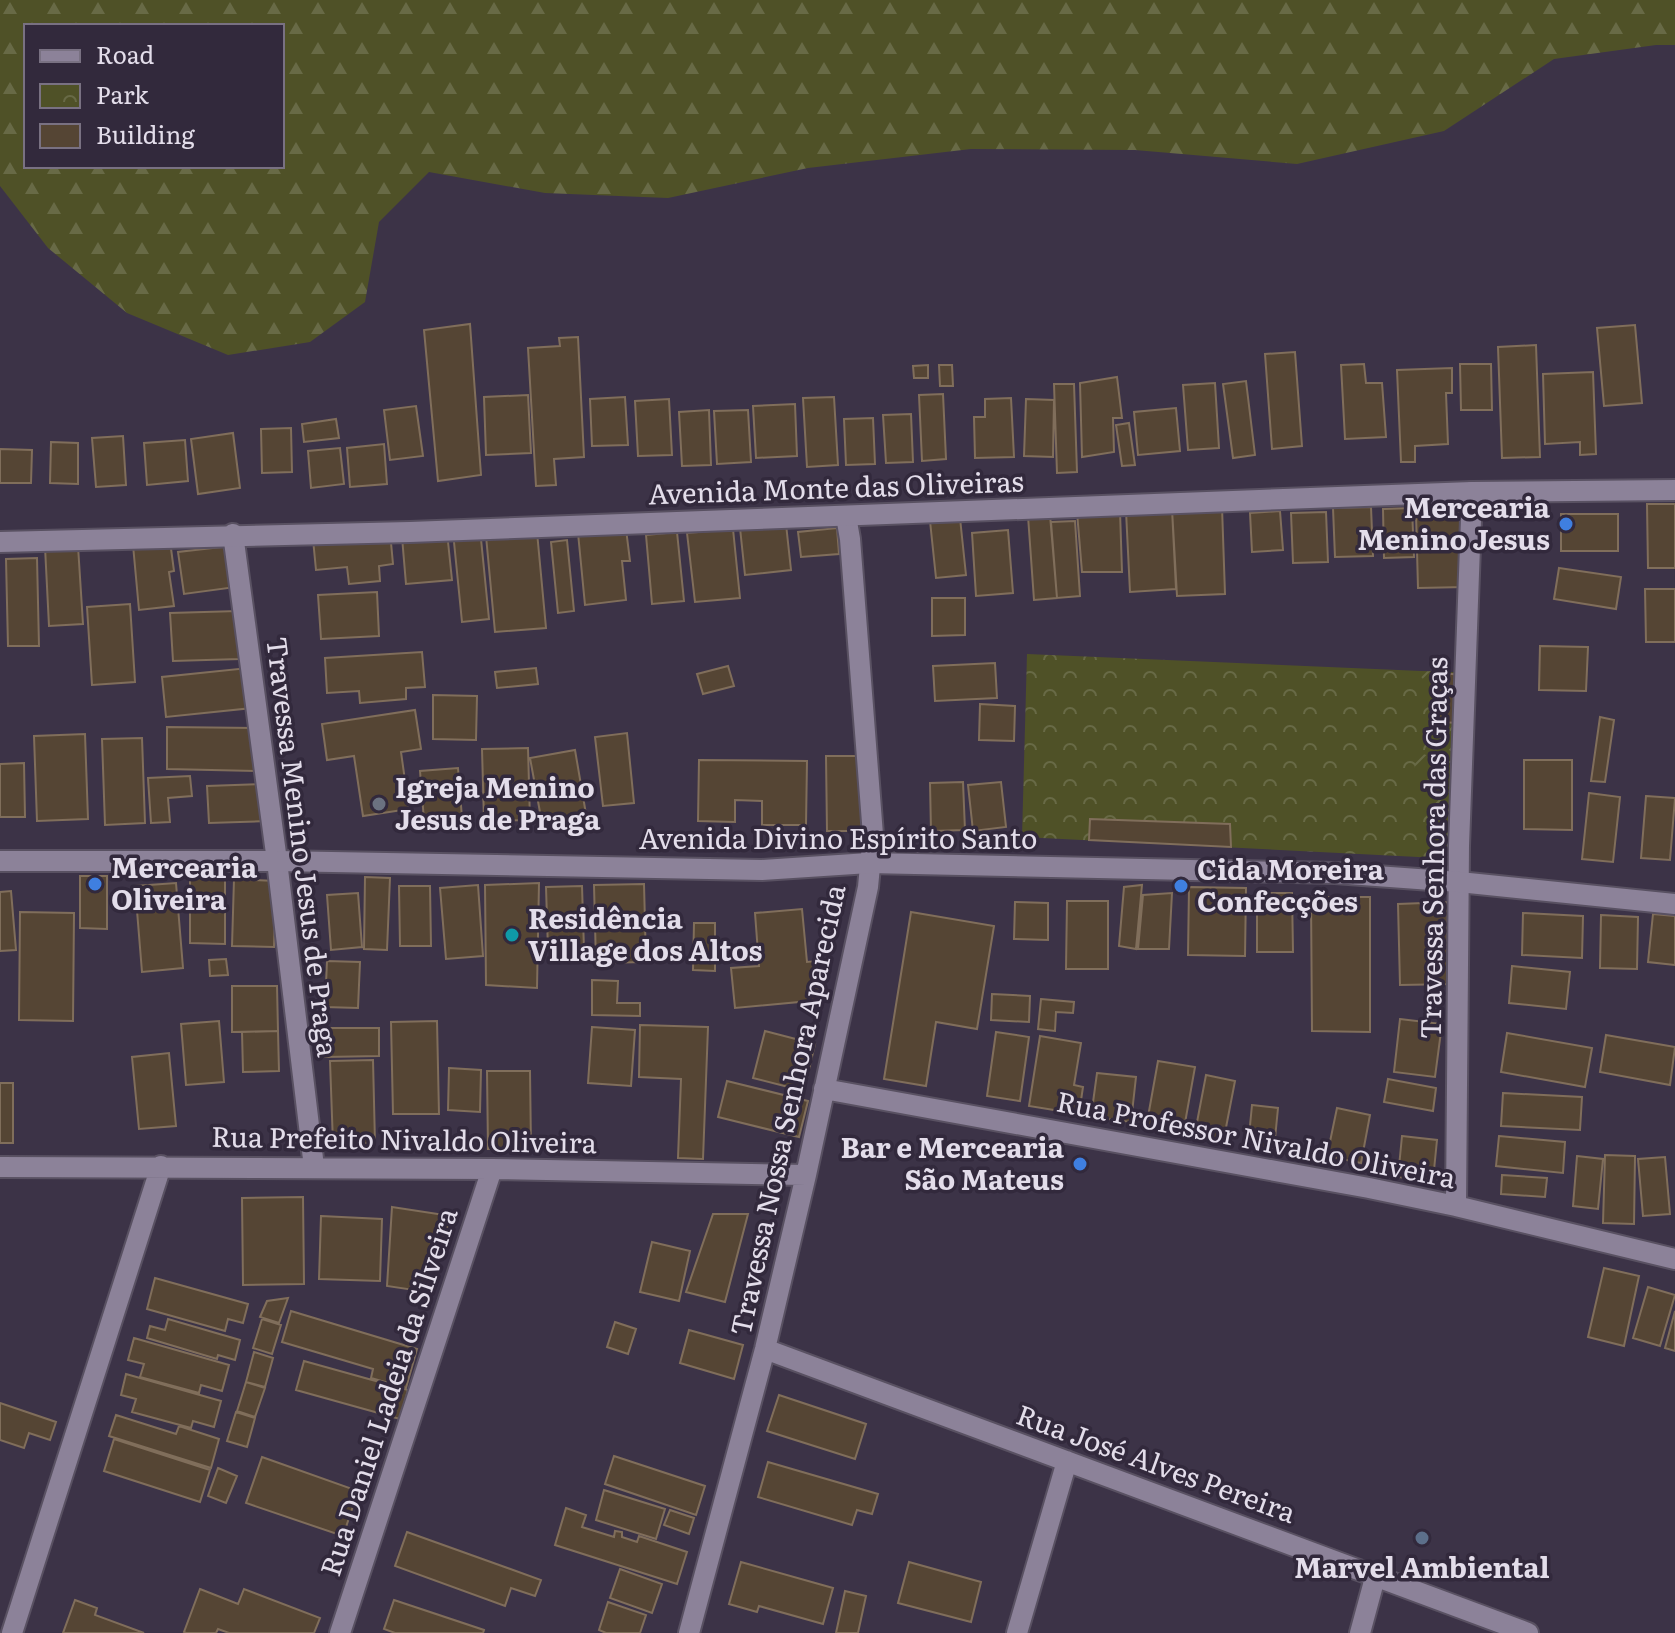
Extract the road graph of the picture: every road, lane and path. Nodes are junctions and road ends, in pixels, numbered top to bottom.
1 (1675, 490) edge
2 (1472, 492) junction
3 (846, 516) junction
4 (233, 534) junction
5 (0, 542) edge
6 (0, 861) edge
7 (277, 861) junction
8 (869, 863) junction
9 (1459, 882) junction
10 (1675, 904) edge
11 (824, 1089) junction
12 (161, 1166) junction
13 (0, 1167) edge
14 (314, 1167) junction
15 (492, 1169) junction
16 (806, 1175) junction
17 (1456, 1206) junction
18 (1675, 1259) edge
19 (765, 1349) junction
20 (1067, 1461) junction
21 (1376, 1574) junction
22 (12, 1633) edge
23 (340, 1633) edge
24 (689, 1633) edge
25 (1017, 1633) edge
26 (1360, 1633) edge
27 (1528, 1633) edge

1 - 2 street, Avenida Monte das Oliveiras
2 - 3 street, Avenida Monte das Oliveiras
2 - 9 street, Travessa Senhora das Graças
3 - 4 street, Avenida Monte das Oliveiras
3 - 8 street, Travessa Nossa Senhora Aparecida
4 - 5 street, Avenida Monte das Oliveiras
4 - 7 street, Travessa Menino Jesus de Praga
6 - 7 street, Avenida Divino Espírito Santo
7 - 8 street, Avenida Divino Espírito Santo
7 - 14 street, Travessa Menino Jesus de Praga
8 - 9 street, Avenida Divino Espírito Santo
8 - 11 street, Travessa Nossa Senhora Aparecida
9 - 10 street, Avenida Divino Espírito Santo
9 - 17 street, Travessa Senhora das Graças
11 - 16 street, Travessa Nossa Senhora Aparecida
11 - 17 street, Rua Professor Nivaldo Oliveira
12 - 13 street, Rua Prefeito Nivaldo Oliveira
12 - 14 street, Rua Prefeito Nivaldo Oliveira
12 - 22 street
14 - 15 street, Rua Prefeito Nivaldo Oliveira
15 - 16 street, Rua Prefeito Nivaldo Oliveira
15 - 23 street, Rua Daniel Ladeia da Silveira
16 - 19 street, Travessa Nossa Senhora Aparecida
17 - 18 street, Rua Professor Nivaldo Oliveira
19 - 20 street, Rua José Alves Pereira
19 - 24 street, Travessa Nossa Senhora Aparecida
20 - 21 street, Rua José Alves Pereira
20 - 25 street
21 - 26 street
21 - 27 street, Rua José Alves Pereira

